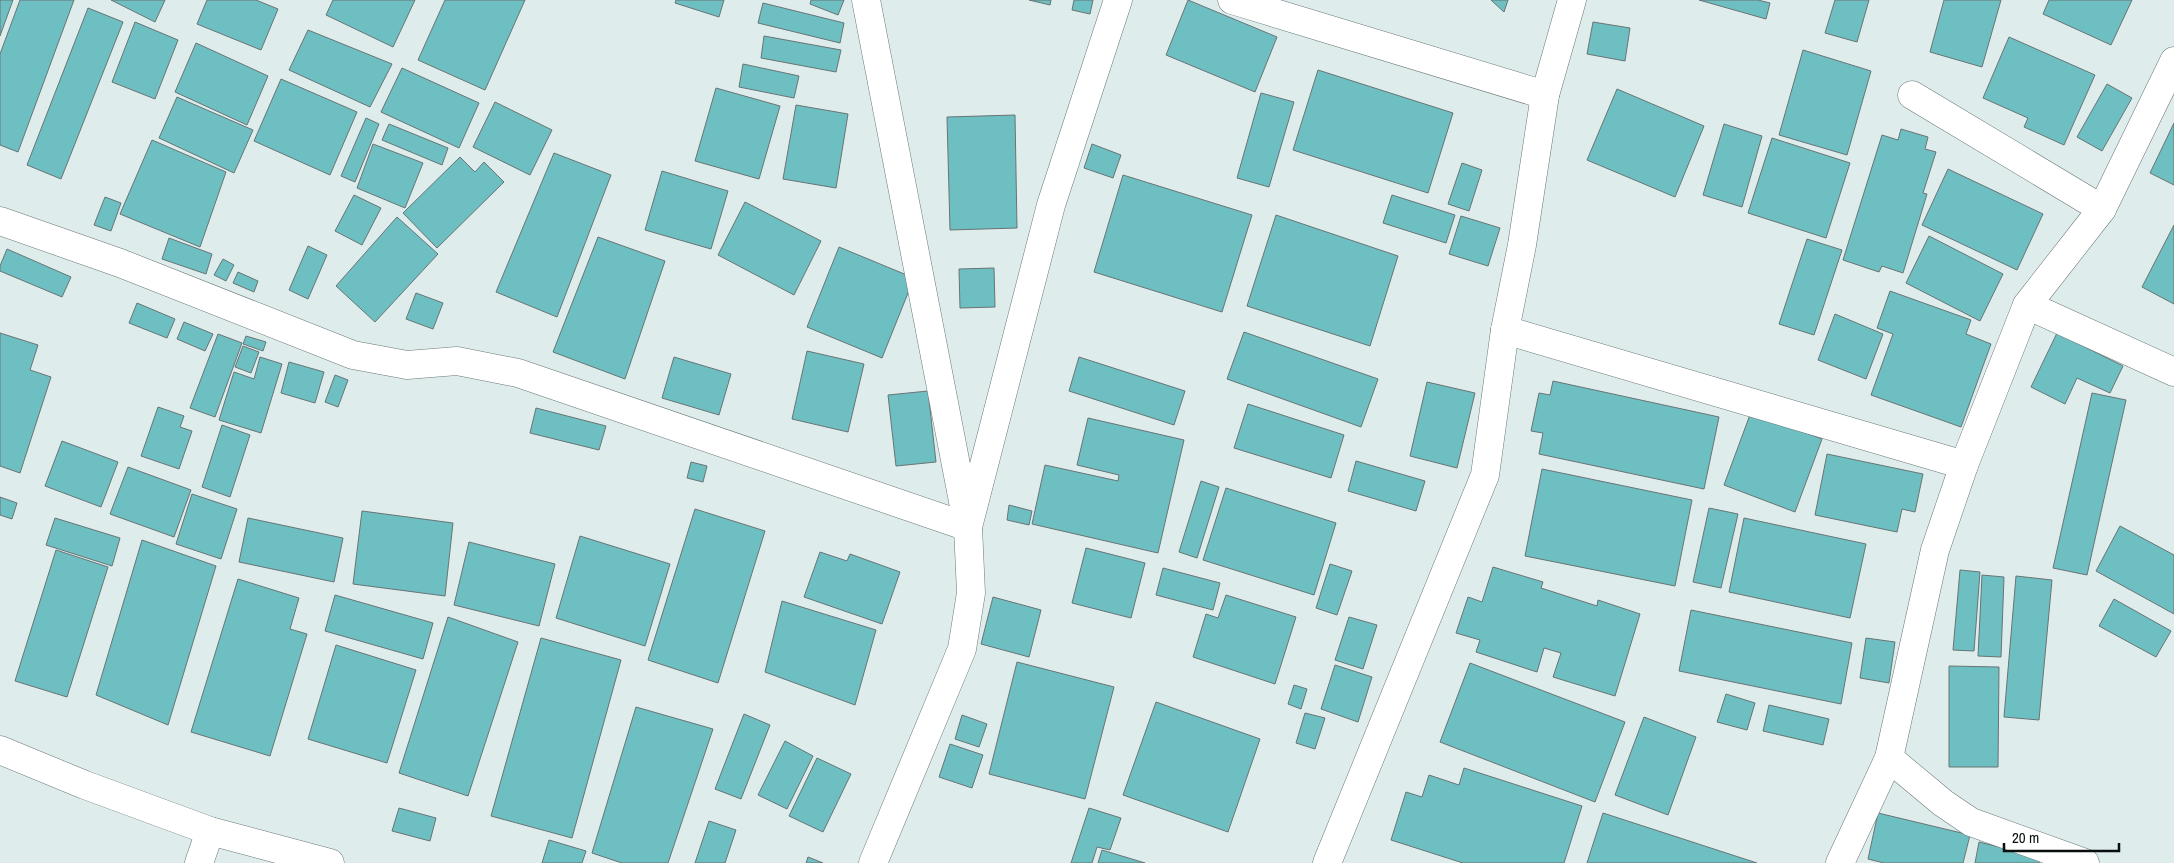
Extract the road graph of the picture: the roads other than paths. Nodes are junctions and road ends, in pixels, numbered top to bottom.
1 (866, 0) edge
2 (1118, 0) edge
3 (1232, 0) edge
4 (1572, 0) edge
5 (2174, 61) edge
6 (1546, 95) junction
7 (1912, 95) dead end
8 (2102, 209) junction
9 (0, 222) edge
10 (2028, 305) junction
11 (1505, 330) junction
12 (2174, 372) edge
13 (1964, 465) junction
14 (968, 527) junction
15 (0, 750) edge
16 (1889, 758) junction
17 (210, 831) junction
18 (199, 863) edge
19 (330, 863) edge
20 (873, 863) edge
21 (1327, 863) edge
22 (1840, 863) edge
23 (2085, 863) edge

1 - 14 street
2 - 14 street
3 - 6 street
4 - 6 street
5 - 8 street
6 - 11 street
7 - 8 street
8 - 10 street
9 - 14 street
10 - 12 street
10 - 13 street
11 - 13 street
11 - 21 street
13 - 16 street
14 - 20 street
15 - 17 street
16 - 22 street
16 - 23 street
17 - 18 street
17 - 19 street

